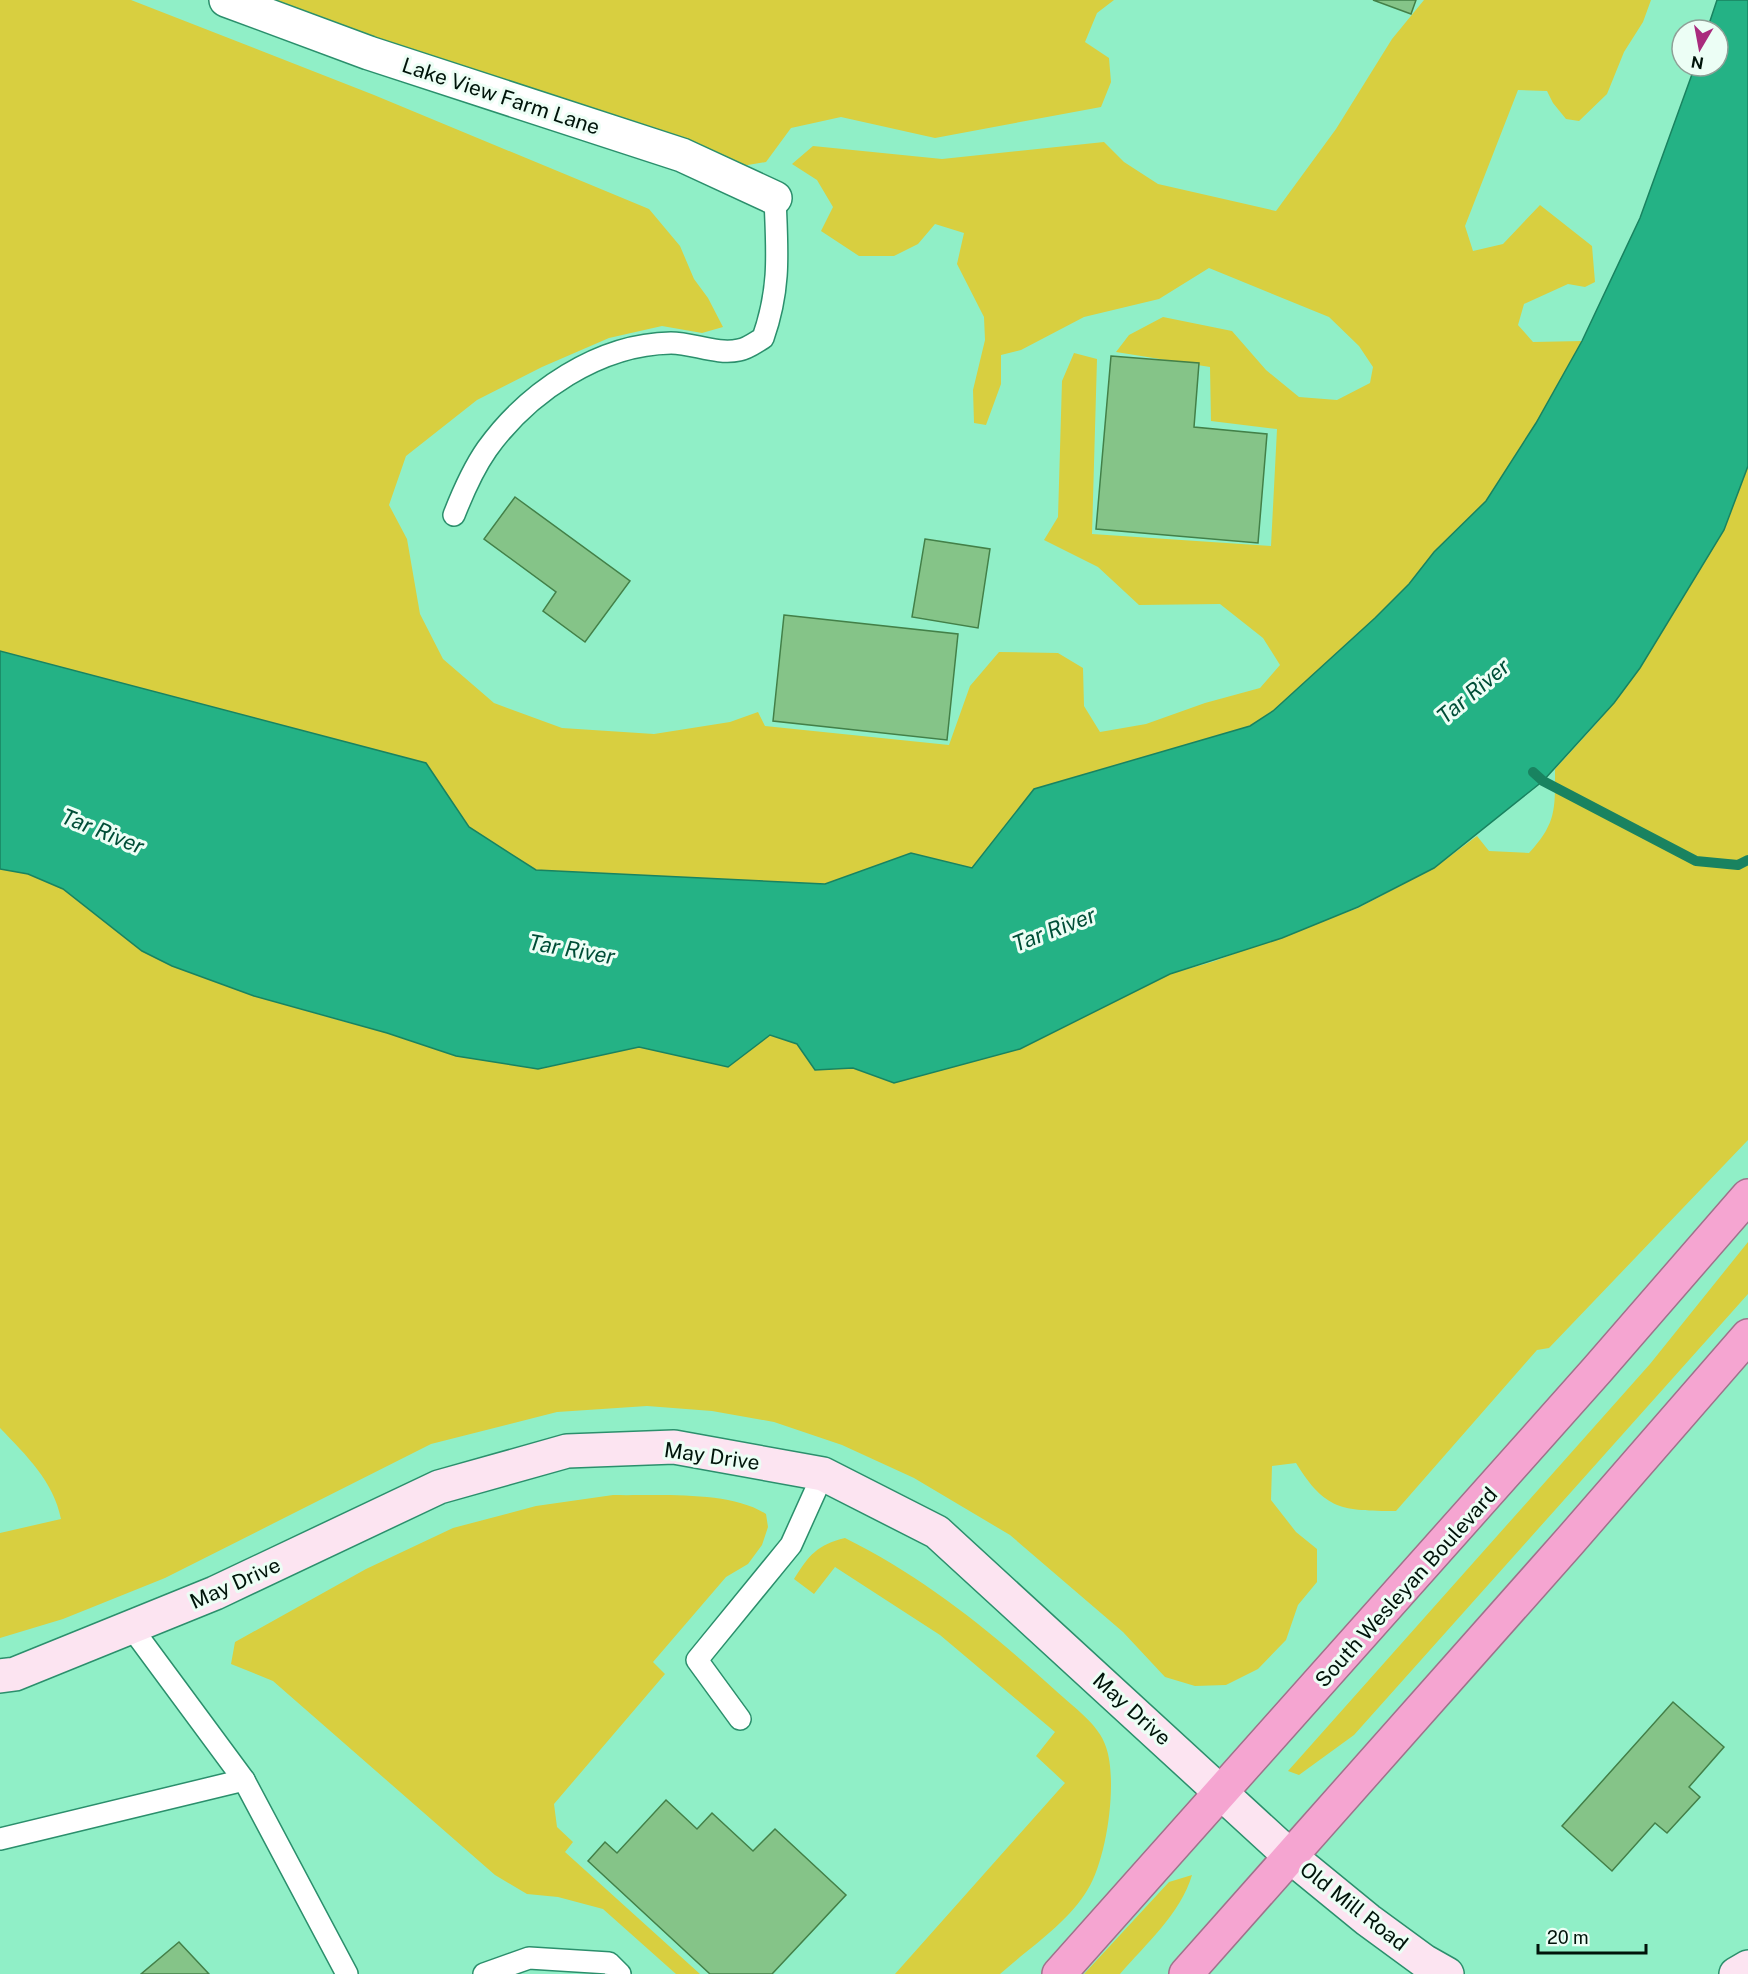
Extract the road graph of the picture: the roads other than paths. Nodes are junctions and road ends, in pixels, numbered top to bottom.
1 (226, 0) edge
2 (775, 198) joint
3 (454, 514) dead end
4 (1748, 1196) edge
5 (1748, 1336) edge
6 (823, 1474) junction
7 (131, 1627) junction
8 (0, 1676) edge
9 (740, 1719) dead end
10 (244, 1780) junction
11 (1223, 1792) junction
12 (0, 1839) edge
13 (1292, 1857) junction
14 (1748, 1967) edge
15 (520, 1968) edge
16 (347, 1974) edge
17 (484, 1974) edge
18 (620, 1974) edge
19 (1059, 1974) edge
20 (1186, 1974) edge
21 (1447, 1974) edge
22 (1736, 1974) edge

1 - 2 street, Lake View Farm Lane
2 - 3 lane
4 - 11 highway, South Wesleyan Boulevard
5 - 13 highway
6 - 7 main road, May Drive
6 - 9 lane
6 - 11 main road, May Drive
7 - 8 main road, May Drive
7 - 10 lane
10 - 12 lane
10 - 16 lane
11 - 13 main road, May Drive
11 - 19 highway, South Wesleyan Boulevard
13 - 20 highway
13 - 21 main road, Old Mill Road
14 - 22 main road
15 - 17 lane
15 - 18 lane

